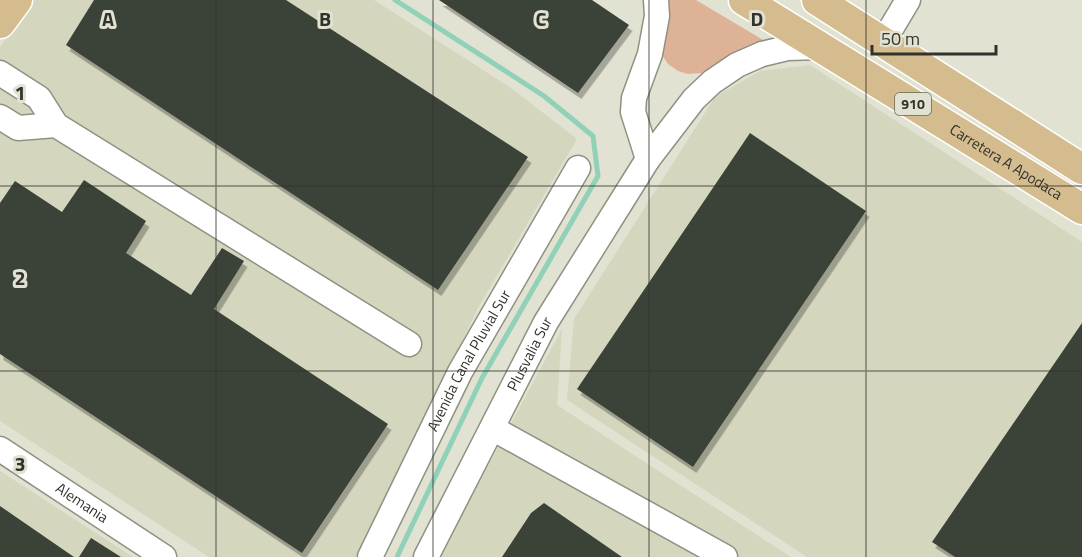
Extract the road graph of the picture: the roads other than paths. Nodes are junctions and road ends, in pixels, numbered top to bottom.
1 (17, 0) edge
2 (656, 0) edge
3 (744, 0) edge
4 (817, 0) edge
5 (909, 0) edge
6 (0, 23) edge
7 (887, 35) junction
8 (821, 47) junction
9 (0, 73) edge
10 (0, 117) edge
11 (56, 125) junction
12 (1082, 151) edge
13 (648, 159) junction
14 (578, 168) dead end
15 (1082, 169) edge
16 (1082, 209) edge
17 (409, 344) dead end
18 (492, 428) junction
19 (0, 449) edge
20 (164, 557) edge
21 (370, 557) edge
22 (426, 557) edge
23 (725, 557) edge

1 - 6 main road
2 - 13 street
3 - 8 main road, Carretera A Apodaca / 910
4 - 7 main road, 910
5 - 7 street
7 - 12 main road
7 - 15 main road, 910
8 - 13 street, Plusvalia Sur
8 - 16 main road, Carretera A Apodaca / 910
9 - 11 street
10 - 11 street
11 - 17 street
13 - 18 street, Plusvalia Sur
14 - 21 street, Avenida Canal Pluvial Sur
18 - 22 street, Plusvalia Sur
18 - 23 street
19 - 20 street, Alemania

